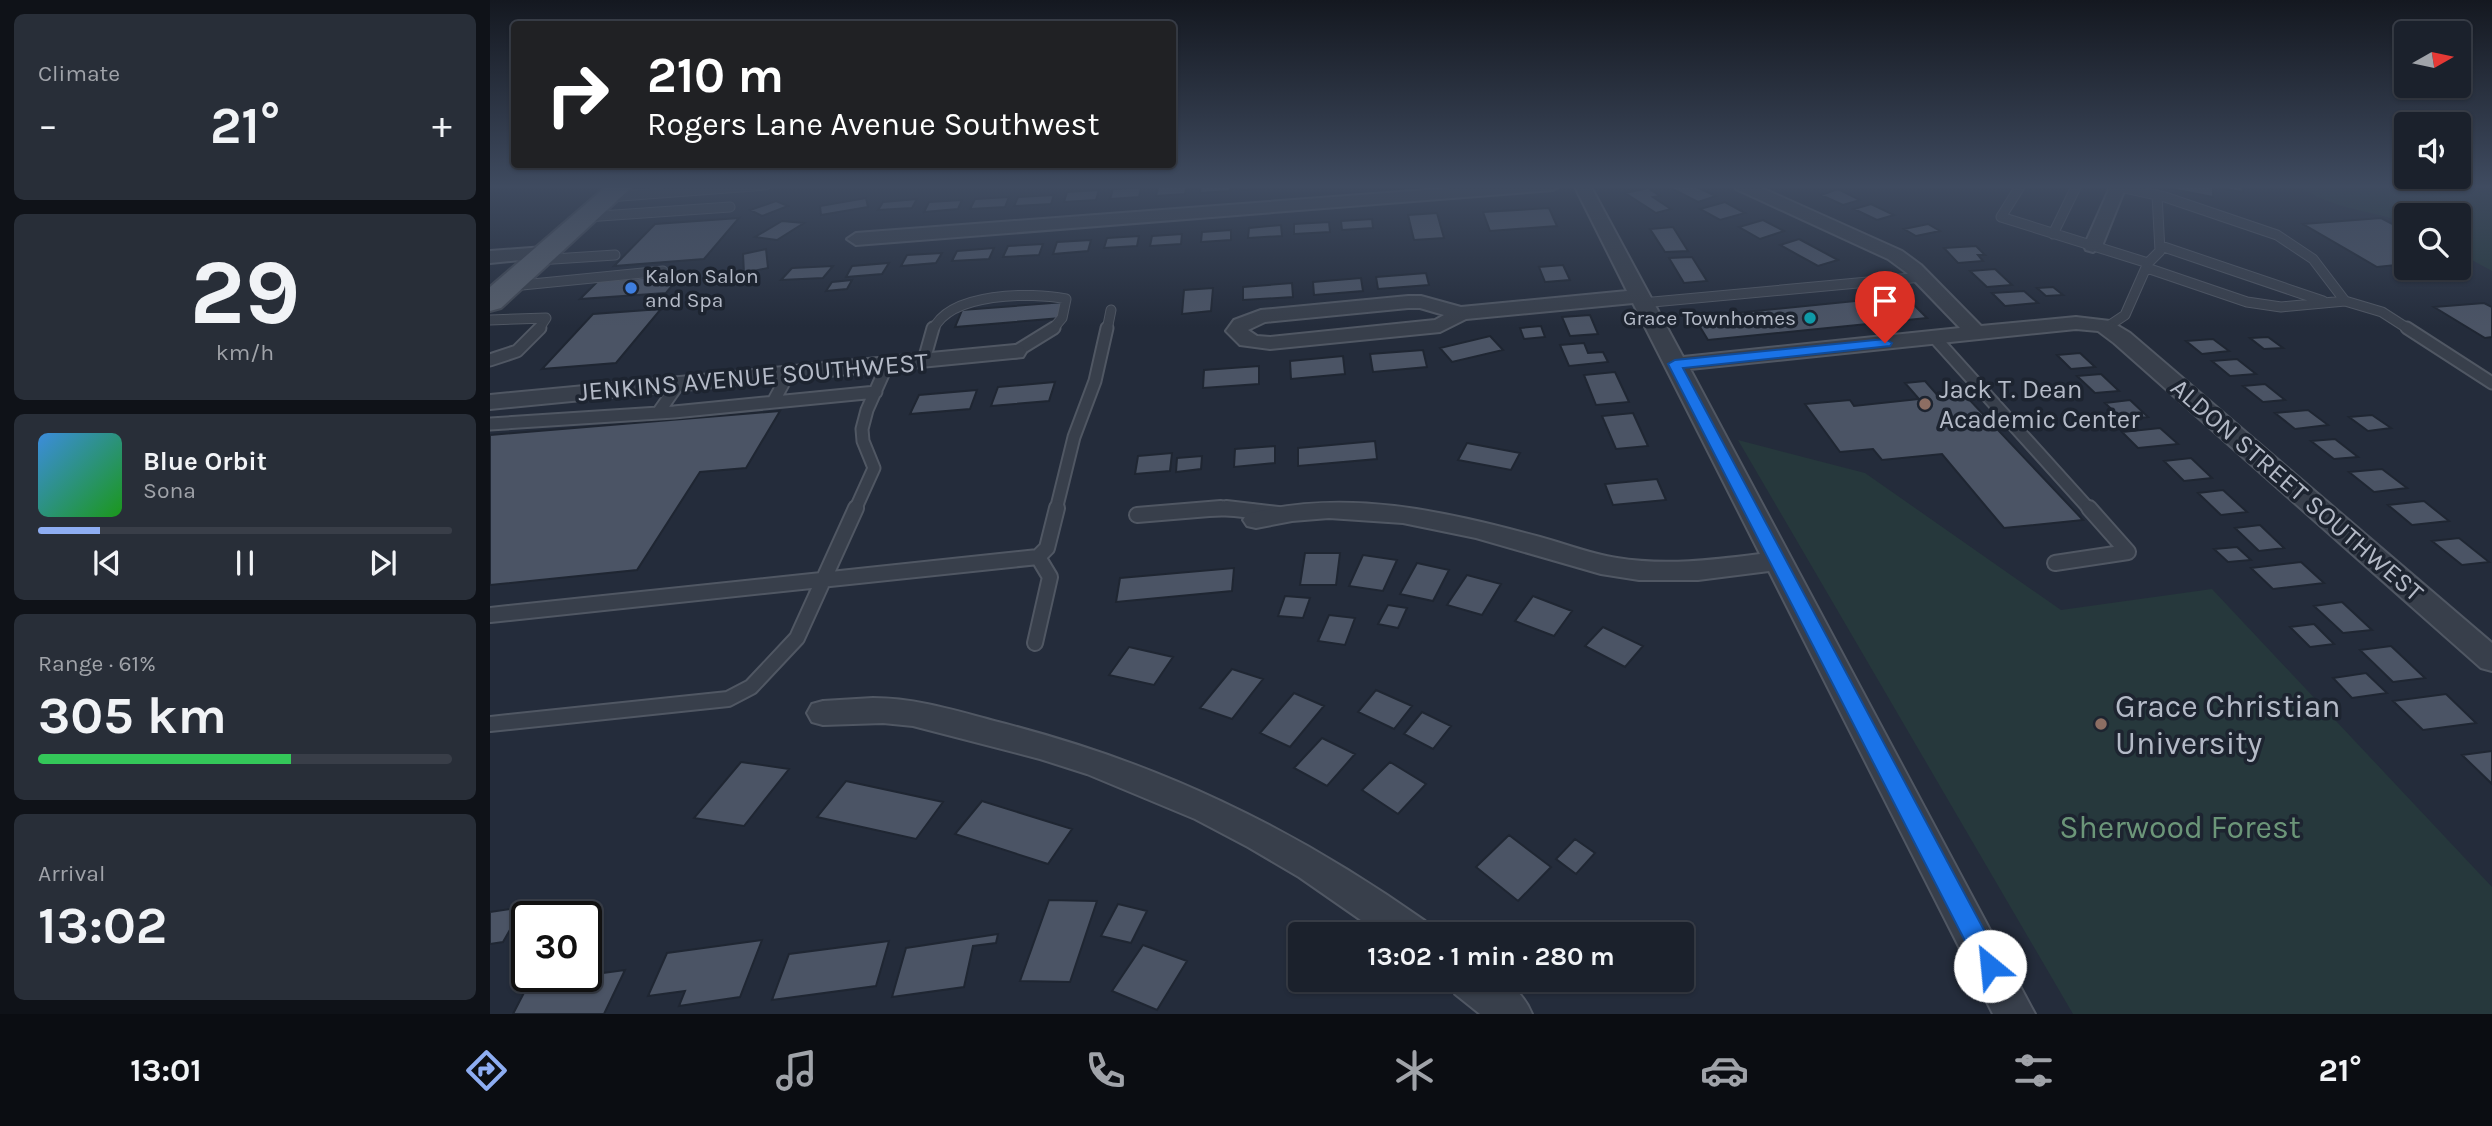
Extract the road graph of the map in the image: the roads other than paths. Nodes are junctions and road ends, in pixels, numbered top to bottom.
1 (568, 232) edge
2 (942, 232) edge
3 (1606, 232) edge
4 (1846, 232) edge
5 (2048, 232) edge
6 (2098, 232) edge
7 (2160, 232) edge
8 (2269, 232) edge
9 (2053, 234) joint
10 (856, 239) dead end
11 (2093, 246) junction
12 (2161, 246) junction
13 (615, 255) dead end
14 (541, 256) junction
15 (490, 257) edge
16 (2148, 265) junction
17 (663, 271) dead end
18 (1922, 277) junction
19 (499, 294) edge
20 (1641, 300) junction
21 (2345, 301) junction
22 (2329, 302) junction
23 (1111, 310) dead end
24 (1461, 313) junction
25 (490, 320) edge
26 (2103, 326) junction
27 (1976, 333) junction
28 (1935, 338) junction
29 (1015, 352) joint
30 (490, 360) edge
31 (924, 360) junction
32 (888, 363) junction
33 (1675, 364) junction
34 (789, 373) junction
35 (679, 383) junction
36 (2492, 383) edge
37 (876, 393) junction
38 (490, 402) edge
39 (773, 402) junction
40 (657, 413) junction
41 (490, 424) edge
42 (1137, 515) dead end
43 (1267, 517) joint
44 (1038, 557) junction
45 (1777, 561) junction
46 (2055, 564) dead end
47 (823, 580) junction
48 (490, 615) edge
49 (1035, 643) dead end
50 (2492, 660) edge
51 (823, 713) dead end
52 (490, 724) edge
53 (1394, 922) edge
54 (1484, 992) edge
55 (1512, 1014) edge
56 (2015, 1014) edge

1 - 14 main road
2 - 10 street
3 - 20 street
4 - 18 street
5 - 9 lane
6 - 11 street
7 - 12 lane
8 - 21 lane
9 - 11 lane
11 - 16 lane
12 - 16 lane
12 - 22 lane
13 - 14 lane
14 - 15 street
14 - 19 main road
16 - 22 lane
16 - 26 lane
17 - 19 lane
18 - 20 lane
18 - 27 street
20 - 24 street
20 - 33 street
21 - 22 lane
21 - 36 lane
23 - 44 lane
24 - 24 street
25 - 30 lane
26 - 27 street
26 - 50 street, ALDON STREET SOUTHWEST
27 - 28 street
28 - 33 street
28 - 46 lane
29 - 31 street, JENKINS AVENUE SOUTHWEST
29 - 31 lane
31 - 32 street, JENKINS AVENUE SOUTHWEST
32 - 34 street, JENKINS AVENUE SOUTHWEST
32 - 37 lane
33 - 45 street
34 - 35 street, JENKINS AVENUE SOUTHWEST
34 - 39 lane
35 - 38 street, JENKINS AVENUE SOUTHWEST
35 - 40 lane
37 - 39 lane
37 - 47 lane
39 - 40 lane
40 - 41 lane
42 - 43 lane
43 - 45 street
44 - 47 lane
44 - 49 lane
45 - 56 street
47 - 48 lane
47 - 52 lane
51 - 53 street
54 - 55 street

